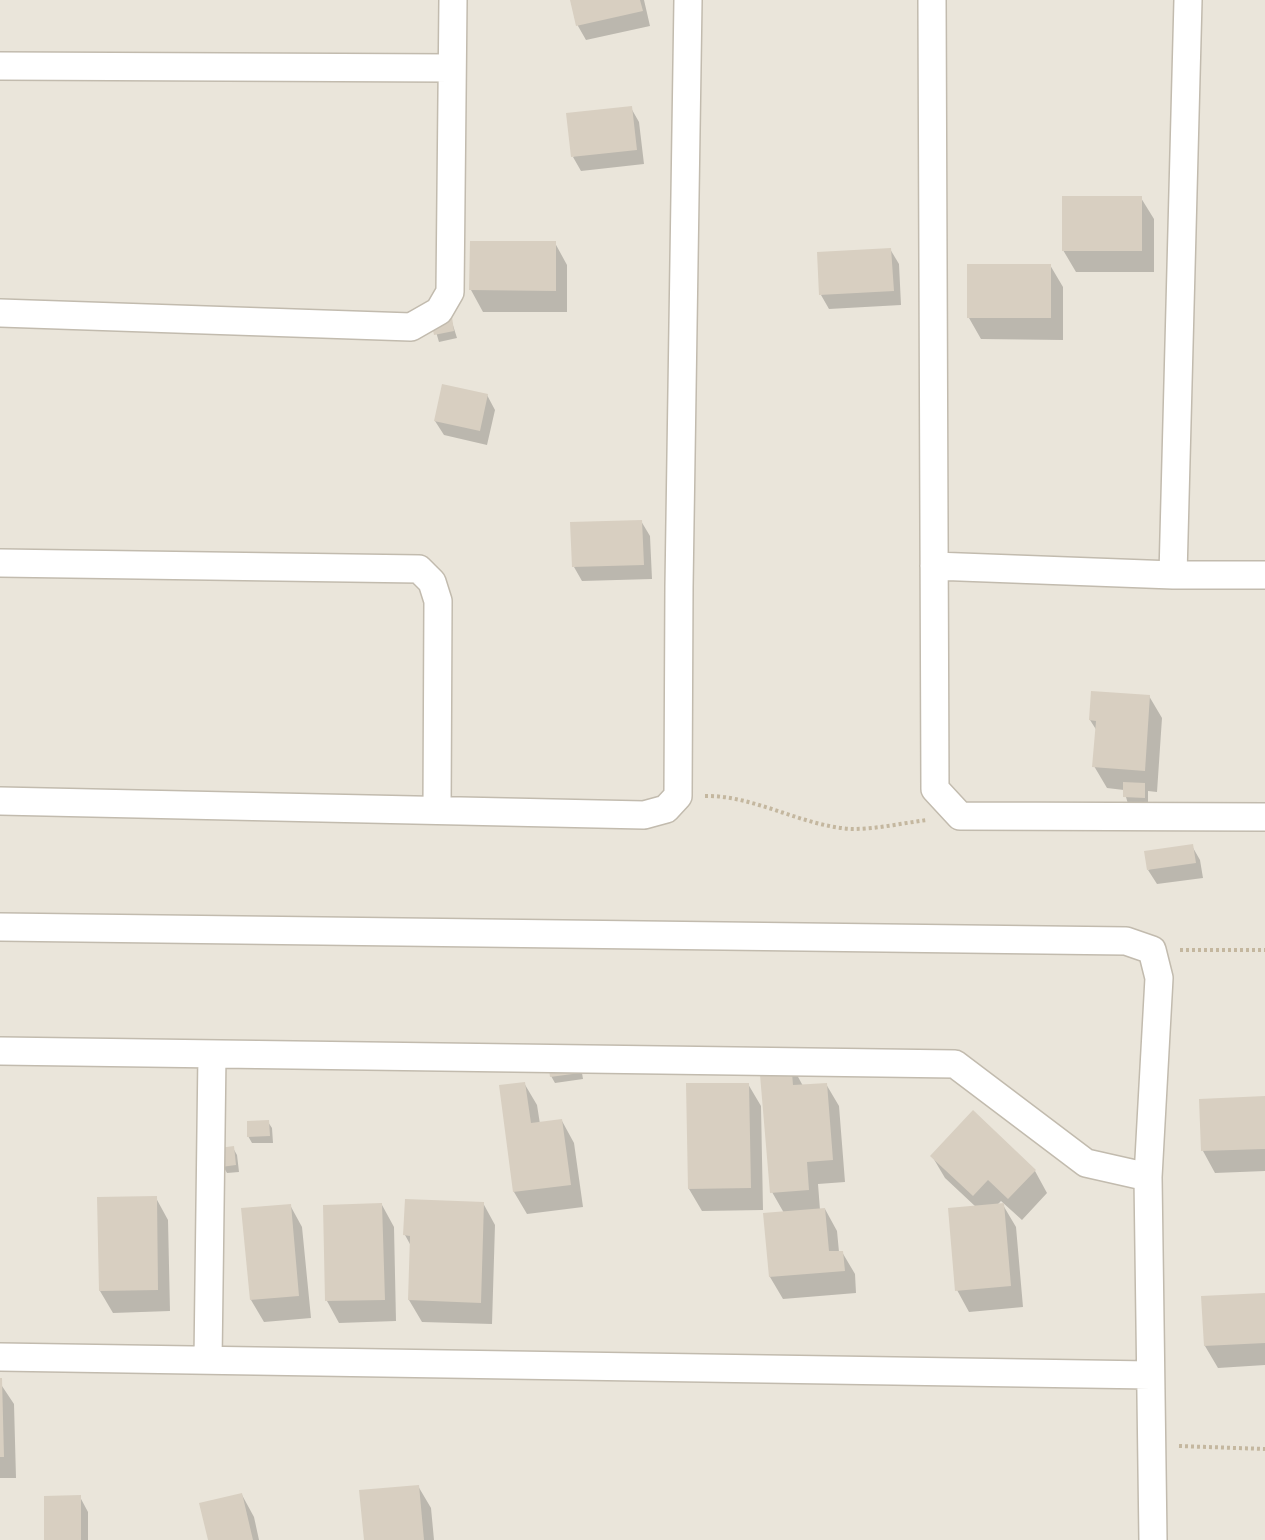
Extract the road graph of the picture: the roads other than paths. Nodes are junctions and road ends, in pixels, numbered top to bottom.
1 (453, 0) edge
2 (688, 0) edge
3 (932, 0) edge
4 (1188, 0) edge
5 (0, 66) edge
6 (452, 68) junction
7 (0, 313) edge
8 (0, 563) edge
9 (934, 566) junction
10 (1173, 575) junction
11 (1265, 575) edge
12 (0, 801) edge
13 (437, 810) junction
14 (1265, 817) edge
15 (0, 927) edge
16 (0, 1051) edge
17 (212, 1054) junction
18 (1148, 1177) junction
19 (0, 1357) edge
20 (208, 1360) junction
21 (1150, 1375) junction
22 (1153, 1540) edge

1 - 6 street
2 - 13 street
3 - 9 street
4 - 10 street
5 - 6 street
6 - 7 street
8 - 13 street
9 - 10 street
9 - 14 street
10 - 11 street
12 - 13 street
15 - 18 street
16 - 17 street
17 - 18 street
17 - 20 street
18 - 21 street
19 - 20 street
20 - 21 street
21 - 22 street

